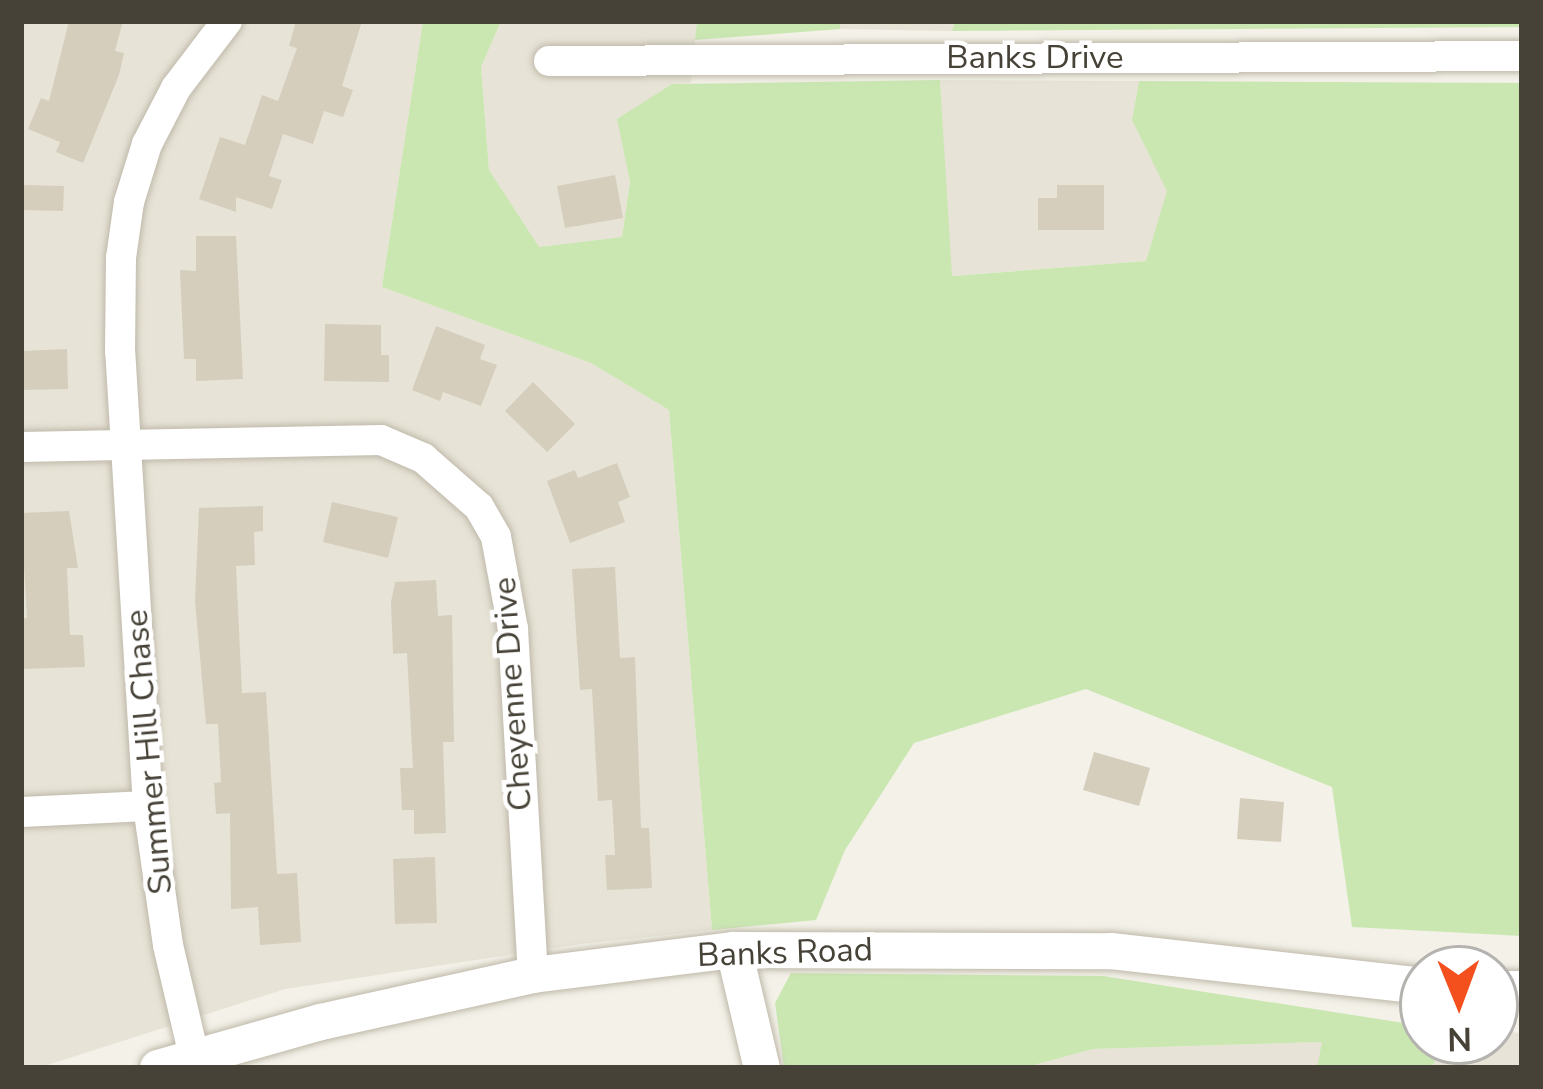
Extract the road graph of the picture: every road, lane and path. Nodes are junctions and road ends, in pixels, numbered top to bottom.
1 (227, 21) edge
2 (1522, 56) edge
3 (549, 61) dead end
4 (125, 444) junction
5 (21, 447) edge
6 (148, 806) junction
7 (21, 812) edge
8 (734, 950) junction
9 (533, 975) junction
10 (1399, 983) edge
11 (194, 1056) junction
12 (158, 1068) edge
13 (762, 1068) edge

1 - 4 street, Summer Hill Chase
2 - 3 street, Banks Drive
4 - 5 street, Cheyenne Drive
4 - 6 street, Summer Hill Chase
4 - 9 street, Cheyenne Drive
6 - 7 street
6 - 11 street, Summer Hill Chase
8 - 9 street, Banks Road
8 - 10 street, Banks Road
8 - 13 street
9 - 11 street, Banks Road
11 - 12 street, Banks Road

